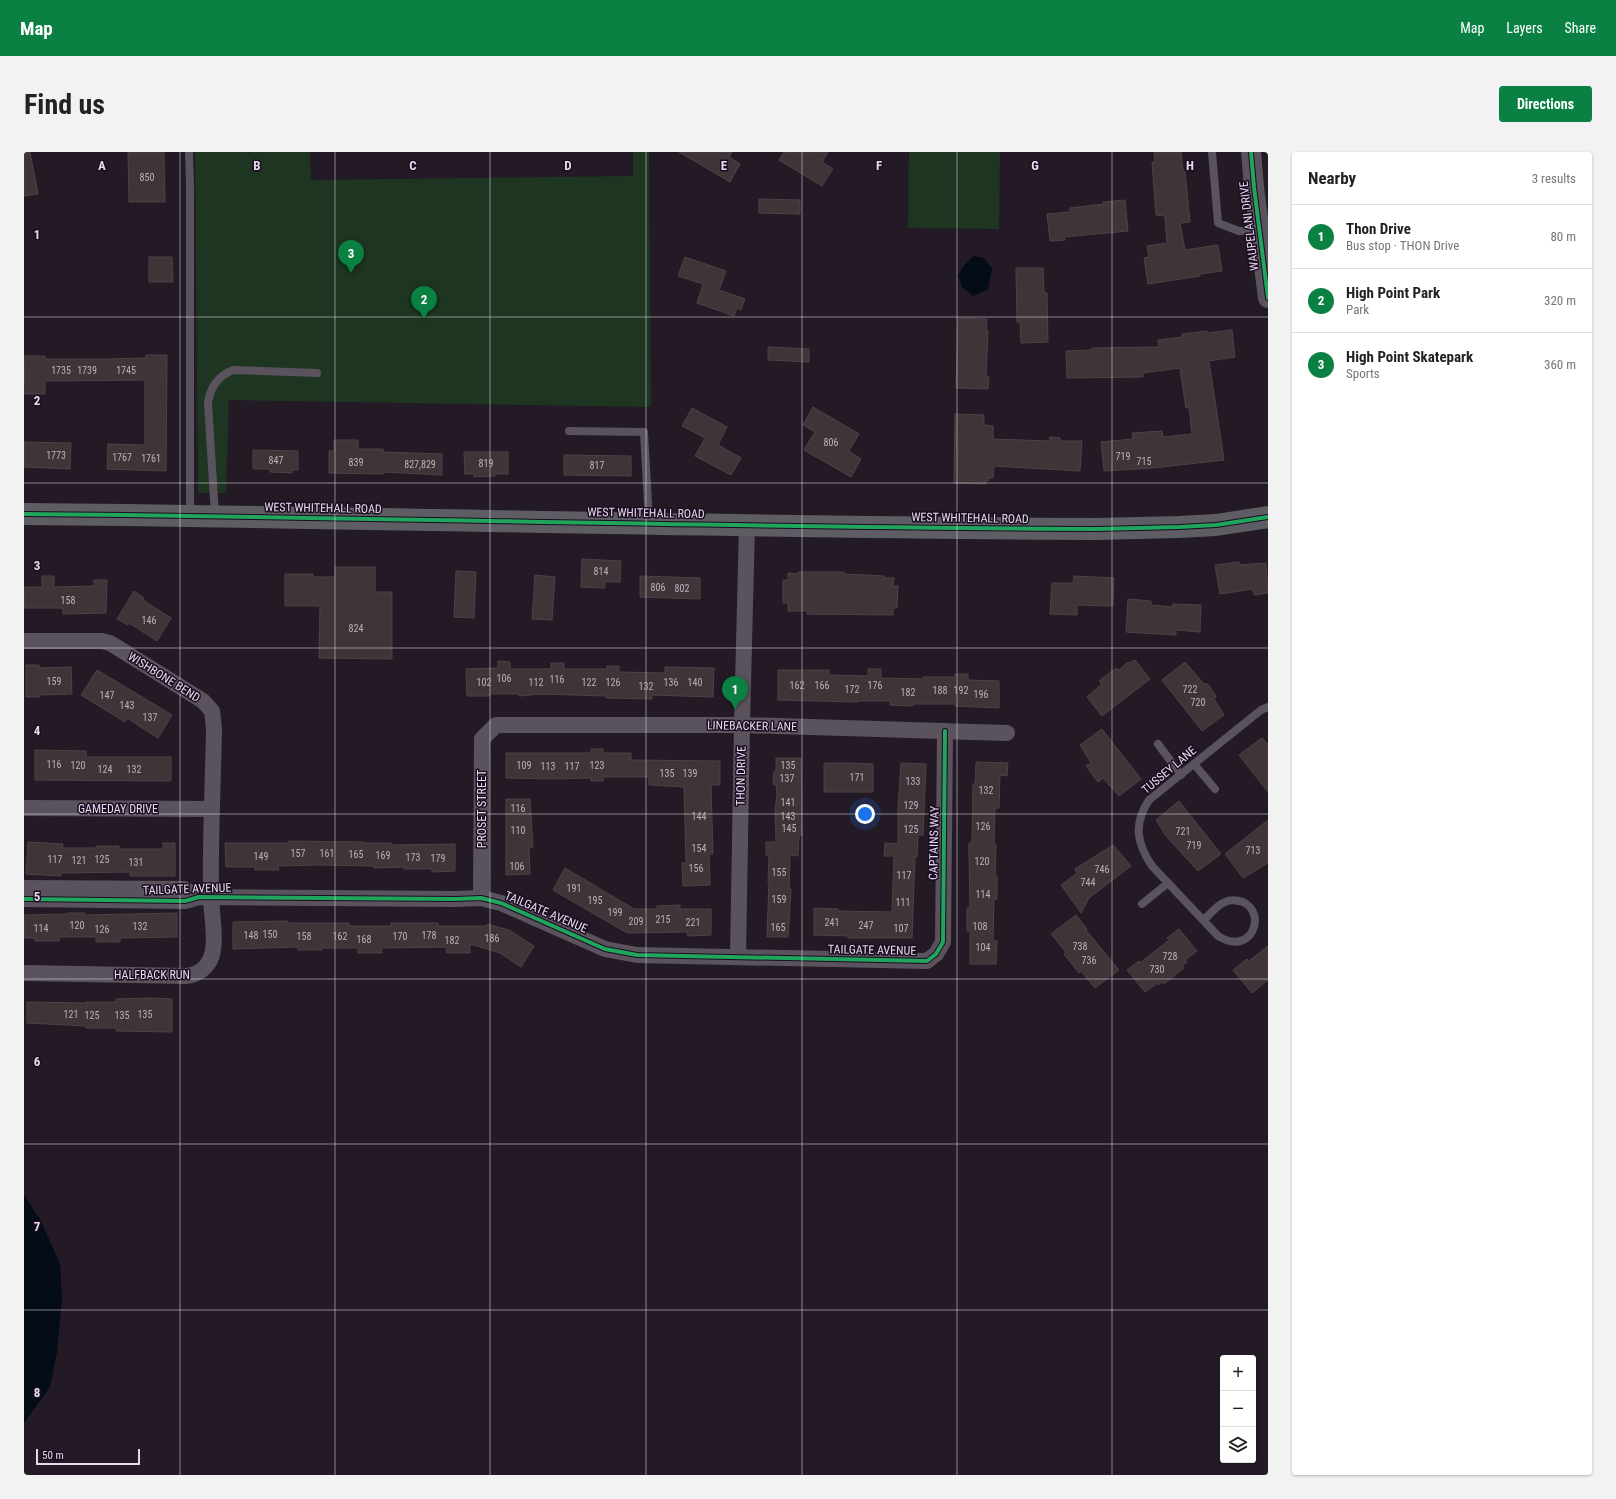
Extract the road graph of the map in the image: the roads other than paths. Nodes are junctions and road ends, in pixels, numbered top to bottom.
1 (189, 152) edge
2 (1212, 152) edge
3 (1251, 152) edge
4 (1259, 230) junction
5 (1268, 298) edge
6 (317, 373) dead end
7 (569, 431) dead end
8 (24, 514) edge
9 (190, 516) junction
10 (215, 516) junction
11 (1268, 518) edge
12 (649, 523) junction
13 (747, 524) junction
14 (24, 641) edge
15 (1268, 702) edge
16 (1265, 708) edge
17 (496, 725) joint
18 (742, 725) junction
19 (945, 731) junction
20 (1007, 732) dead end
21 (1158, 744) dead end
22 (1194, 764) junction
23 (1181, 775) junction
24 (1215, 790) dead end
25 (24, 808) edge
26 (212, 809) junction
27 (1168, 883) junction
28 (24, 888) edge
29 (205, 897) junction
30 (481, 898) junction
31 (24, 899) edge
32 (1142, 904) dead end
33 (1204, 920) junction
34 (936, 954) joint
35 (738, 956) junction
36 (24, 973) edge

1 - 9 lane
2 - 4 lane
3 - 4 street, WAUPELANI DRIVE
4 - 5 street, WAUPELANI DRIVE
6 - 10 lane
7 - 12 lane
8 - 9 main road, WEST WHITEHALL ROAD
9 - 10 main road, WEST WHITEHALL ROAD
10 - 12 main road, WEST WHITEHALL ROAD
11 - 13 main road, WEST WHITEHALL ROAD
12 - 13 main road, WEST WHITEHALL ROAD
13 - 18 street, THON DRIVE
14 - 26 street, WISHBONE BEND
15 - 16 lane, TUSSEY LANE
16 - 22 lane, TUSSEY LANE
17 - 18 street, LINEBACKER LANE
17 - 30 street, PROSET STREET
18 - 19 street, LINEBACKER LANE
18 - 35 street, THON DRIVE
19 - 20 street, LINEBACKER LANE
19 - 34 street, CAPTAINS WAY
21 - 23 lane
22 - 23 lane, TUSSEY LANE
22 - 24 lane
23 - 27 lane, TUSSEY LANE
25 - 26 street, GAMEDAY DRIVE
26 - 29 street, WISHBONE BEND
27 - 32 lane
27 - 33 lane, TUSSEY LANE
28 - 29 street, TAILGATE AVENUE
29 - 30 street, TAILGATE AVENUE
29 - 31 street, TAILGATE AVENUE
29 - 36 street, HALFBACK RUN
30 - 35 street, TAILGATE AVENUE
33 - 33 lane, TUSSEY LANE
34 - 35 street, TAILGATE AVENUE

